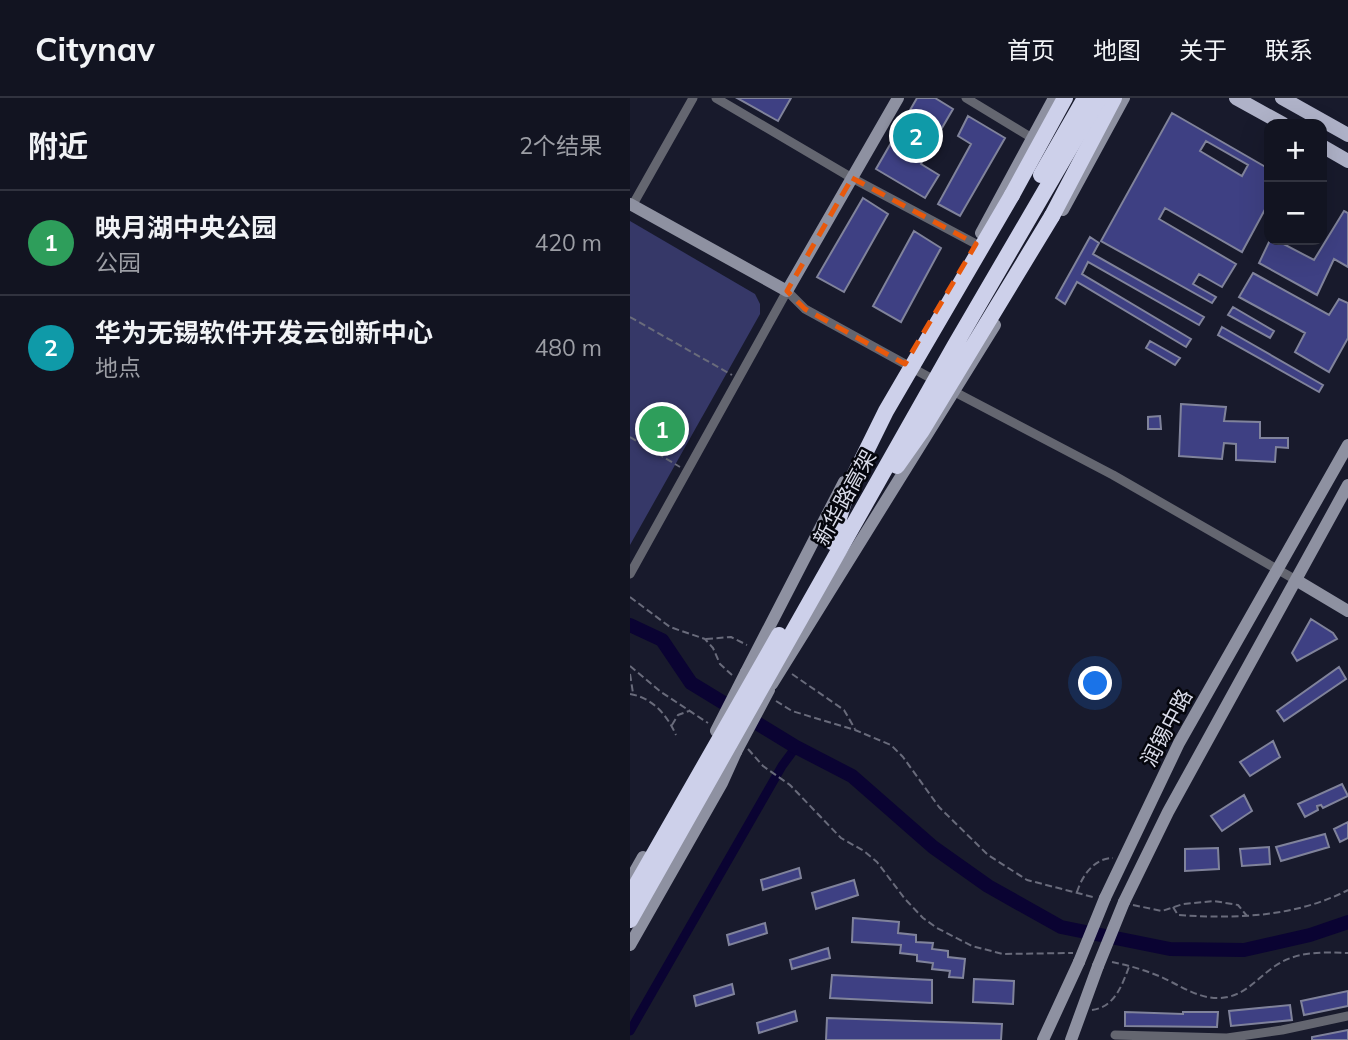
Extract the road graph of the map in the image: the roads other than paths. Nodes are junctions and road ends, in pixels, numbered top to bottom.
1 (693, 98) edge
2 (716, 98) edge
3 (898, 98) edge
4 (966, 98) edge
5 (1054, 98) edge
6 (1065, 98) edge
7 (1085, 98) edge
8 (1099, 98) edge
9 (1114, 98) edge
10 (1124, 98) edge
11 (1236, 98) edge
12 (1282, 98) edge
13 (1274, 119) edge
14 (1348, 135) edge
15 (1032, 138) junction
16 (1327, 149) edge
17 (1348, 160) edge
18 (852, 178) junction
19 (631, 205) edge
20 (976, 244) junction
21 (787, 291) junction
22 (905, 364) junction
23 (955, 392) junction
24 (1348, 445) edge
25 (1348, 485) edge
26 (836, 545) junction
27 (1278, 569) junction
28 (630, 574) edge
29 (1296, 580) junction
30 (1348, 611) edge
31 (630, 880) edge
32 (630, 896) edge
33 (630, 920) edge
34 (630, 945) edge
35 (1348, 1016) edge
36 (1115, 1035) dead end
37 (1227, 1039) edge
38 (1043, 1040) edge
39 (1071, 1040) edge

1 - 19 street
2 - 18 street
3 - 18 main road
4 - 15 street
5 - 15 main road
6 - 26 highway, bridge
7 - 26 highway, 新华路高架, bridge
8 - 26 highway, 新华路高架, bridge
9 - 26 highway, bridge
10 - 23 main road
11 - 13 main road
12 - 14 main road
15 - 20 main road
16 - 17 main road
18 - 20 street
18 - 21 main road
19 - 21 main road
20 - 22 main road
21 - 22 street
21 - 28 street
22 - 23 street
22 - 31 main road, bridge
23 - 27 street
23 - 34 main road, bridge
24 - 27 main road, 润锡中路
25 - 29 main road, 润锡中路
26 - 32 highway, 新华路高架, bridge
26 - 33 highway, 新华路高架, bridge
27 - 29 street
27 - 38 main road, 润锡中路, bridge
29 - 30 main road
29 - 39 main road, 润锡中路, bridge
35 - 37 street
36 - 37 street

